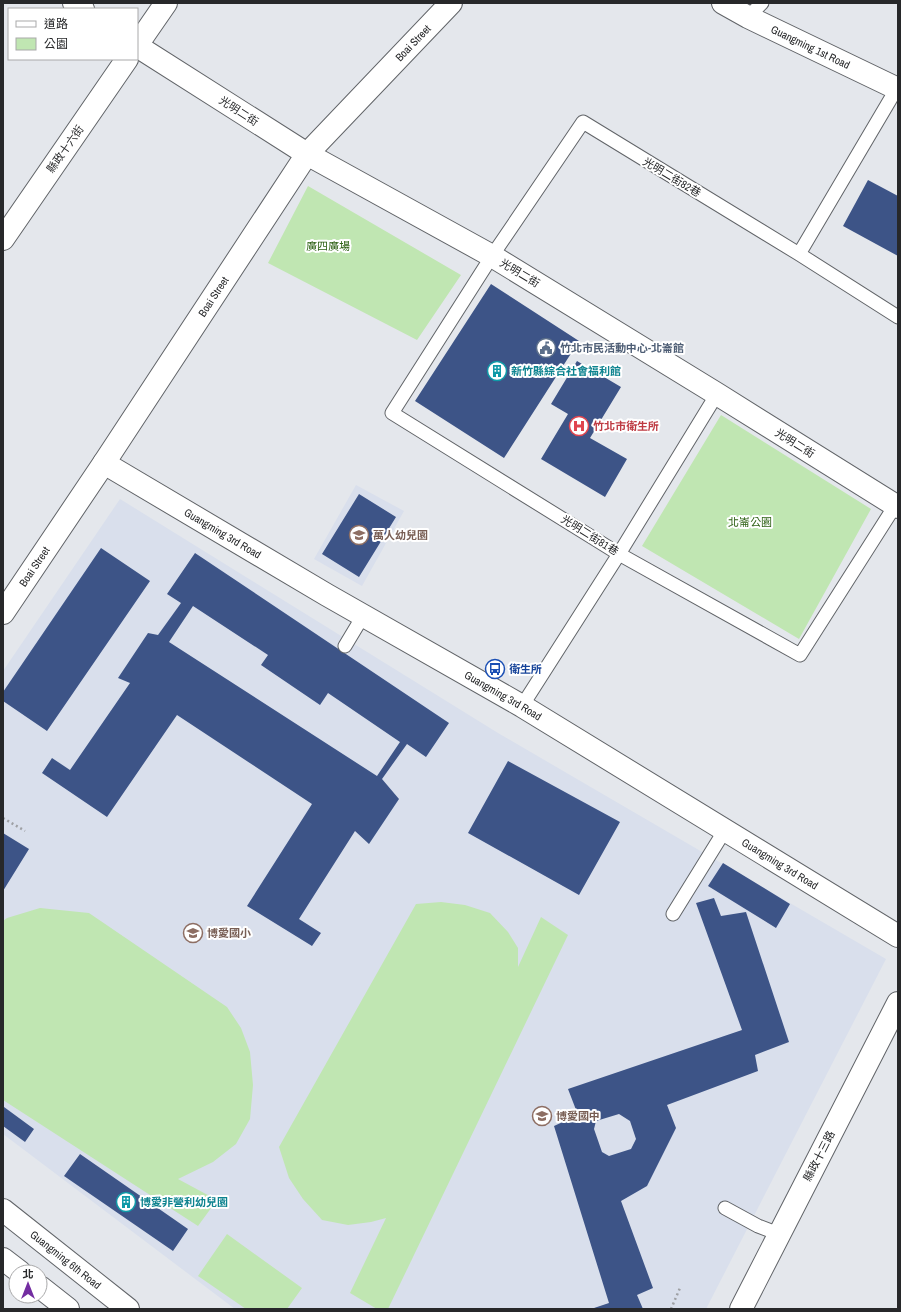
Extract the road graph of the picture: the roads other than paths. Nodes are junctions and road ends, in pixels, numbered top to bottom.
1 (166, 3) edge
2 (451, 3) edge
3 (723, 3) edge
4 (755, 10) edge
5 (138, 44) edge
6 (138, 46) edge
7 (126, 60) edge
8 (897, 89) edge
9 (307, 154) junction
10 (3, 239) edge
11 (799, 254) junction
12 (492, 256) junction
13 (898, 317) edge
14 (717, 394) junction
15 (104, 463) junction
16 (897, 505) edge
17 (619, 554) junction
18 (3, 613) edge
19 (363, 616) junction
20 (345, 646) dead end
21 (522, 706) junction
22 (725, 830) junction
23 (673, 914) dead end
24 (898, 936) edge
25 (898, 1002) edge
26 (725, 1208) dead end
27 (3, 1210) edge
28 (779, 1234) junction
29 (48, 1293) edge
30 (68, 1309) edge
31 (128, 1309) edge
32 (741, 1309) edge

1 - 5 street
2 - 9 street, Boai Street
3 - 4 street, Guangming 1st Road
4 - 8 street, Guangming 1st Road
6 - 9 street, 光明二街
7 - 10 street, 縣政十六街
8 - 11 lane
9 - 12 street, 光明二街
9 - 15 street, Boai Street
11 - 12 lane, 光明二街82巷
11 - 13 lane, 光明二街82巷
12 - 14 street, 光明二街
12 - 17 lane, 光明二街81巷
14 - 16 street, 光明二街
14 - 17 lane
15 - 18 street, Boai Street
15 - 19 street, Guangming 3rd Road
16 - 17 lane, 光明二街81巷
17 - 21 lane
19 - 20 lane
19 - 21 street, Guangming 3rd Road
21 - 22 street, Guangming 3rd Road
22 - 23 lane
22 - 24 street, Guangming 3rd Road
25 - 28 street, 縣政十三路
26 - 28 lane
27 - 31 street, Guangming 6th Road
28 - 32 street, 縣政十三路
29 - 30 street

